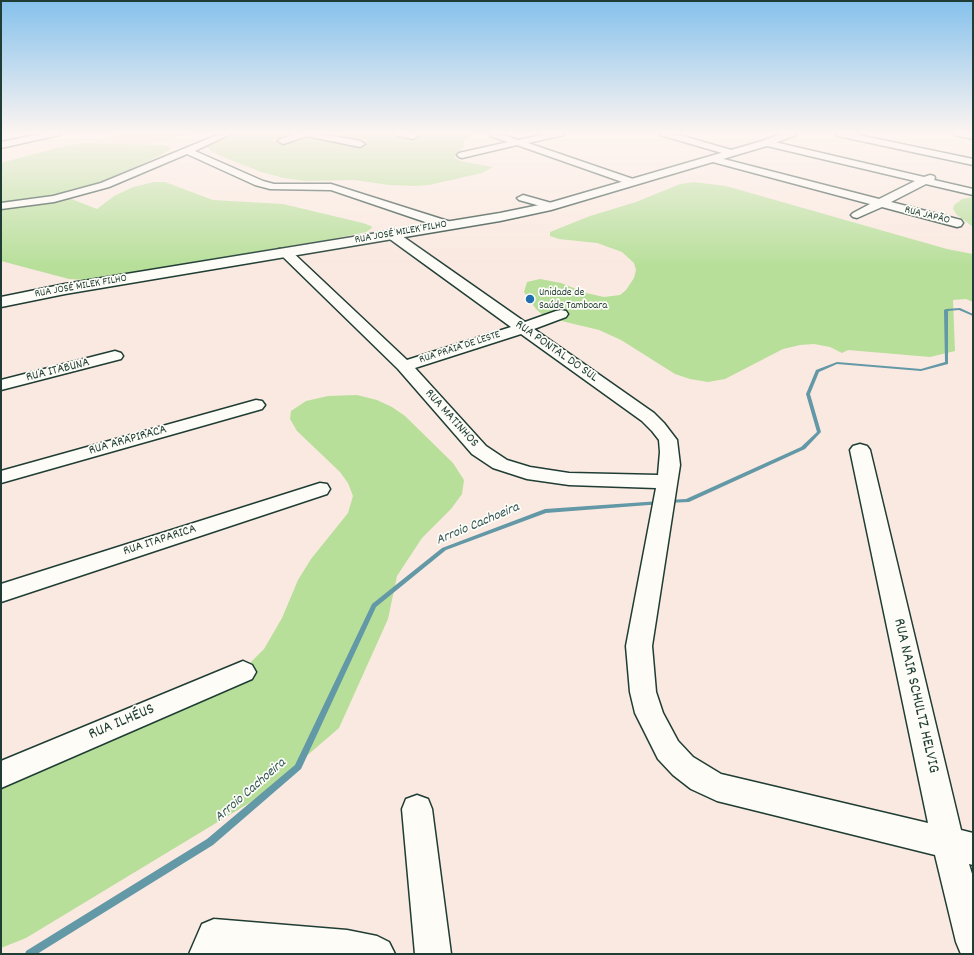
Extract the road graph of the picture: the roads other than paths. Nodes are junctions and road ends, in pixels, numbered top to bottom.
1 (123, 178) edge
2 (247, 178) edge
3 (619, 178) edge
4 (647, 178) edge
5 (782, 178) edge
6 (915, 178) edge
7 (931, 178) edge
8 (926, 180) junction
9 (632, 182) junction
10 (973, 192) edge
11 (522, 198) dead end
12 (881, 204) junction
13 (1, 206) edge
14 (551, 206) junction
15 (857, 215) dead end
16 (957, 223) dead end
17 (447, 225) junction
18 (391, 234) junction
19 (284, 252) junction
20 (1, 302) edge
21 (561, 314) dead end
22 (523, 328) junction
23 (115, 356) dead end
24 (404, 366) junction
25 (1, 385) edge
26 (256, 405) dead end
27 (860, 450) dead end
28 (1, 477) edge
29 (320, 489) dead end
30 (665, 491) junction
31 (1, 593) edge
32 (244, 672) dead end
33 (1, 774) edge
34 (417, 809) dead end
35 (960, 846) edge
36 (973, 942) edge
37 (211, 945) edge
38 (377, 954) edge
39 (433, 954) edge

1 - 13 street
2 - 17 street
3 - 9 street
4 - 9 main road, RUA JOSÉ MILEK FILHO
5 - 12 street, RUA JAPÃO
6 - 8 street
7 - 8 street
8 - 10 street
8 - 12 street
9 - 14 main road, RUA JOSÉ MILEK FILHO
11 - 14 street
12 - 15 street
12 - 16 street, RUA JAPÃO
14 - 17 main road, RUA JOSÉ MILEK FILHO
17 - 18 main road, RUA JOSÉ MILEK FILHO
18 - 19 main road, RUA JOSÉ MILEK FILHO
18 - 22 street, RUA PONTAL DO SUL
19 - 20 main road, RUA JOSÉ MILEK FILHO
19 - 24 street, RUA MATINHOS
21 - 22 street, RUA PRAIA DE LESTE
22 - 24 street, RUA PRAIA DE LESTE
22 - 30 street, RUA PONTAL DO SUL
23 - 25 street, RUA ITABUNA
24 - 30 street, RUA MATINHOS
26 - 28 street, RUA ARAPIRACA
27 - 35 street, RUA NAIR SCHULTZ HELVIG
29 - 31 street, RUA ITAPARICA
30 - 35 street, RUA PONTAL DO SUL
32 - 33 street, RUA ILHÉUS
34 - 39 street
35 - 36 street, RUA NAIR SCHULTZ HELVIG
37 - 38 street

